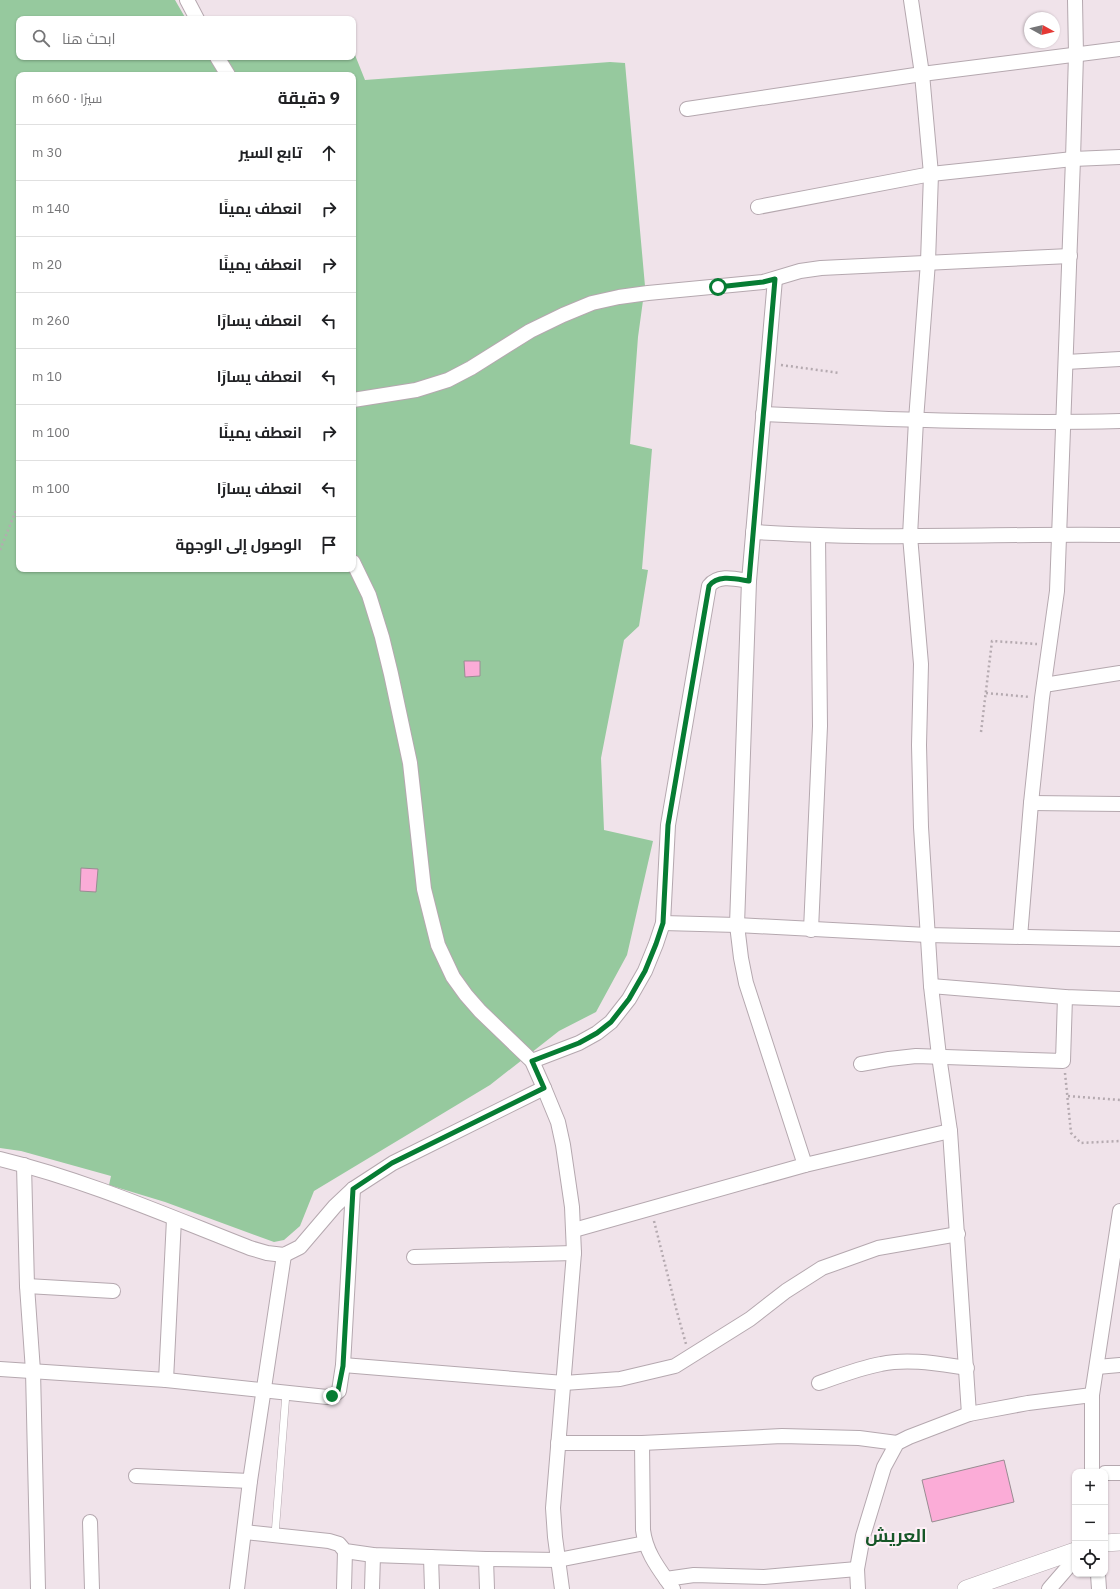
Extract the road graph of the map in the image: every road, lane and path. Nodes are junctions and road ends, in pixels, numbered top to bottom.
1 (187, 0) edge
2 (911, 0) edge
3 (1075, 0) edge
4 (195, 16) edge
5 (1120, 49) edge
6 (1076, 54) junction
7 (219, 60) edge
8 (226, 72) edge
9 (922, 74) junction
10 (687, 109) dead end
11 (1120, 157) edge
12 (1073, 159) junction
13 (931, 174) junction
14 (758, 207) dead end
15 (1070, 256) junction
16 (928, 262) junction
17 (775, 279) junction
18 (1120, 359) edge
19 (1066, 362) junction
20 (768, 364) junction
21 (840, 373) dead end
22 (356, 400) edge
23 (763, 414) junction
24 (916, 420) junction
25 (1120, 421) edge
26 (1064, 422) junction
27 (16, 510) edge
28 (753, 532) junction
29 (1060, 534) junction
30 (818, 536) junction
31 (910, 536) junction
32 (1120, 536) edge
33 (0, 550) edge
34 (356, 568) edge
35 (749, 581) junction
36 (1049, 644) junction
37 (1120, 673) edge
38 (1043, 691) junction
39 (986, 693) junction
40 (981, 732) dead end
41 (1031, 803) junction
42 (1120, 804) edge
43 (663, 923) junction
44 (737, 925) junction
45 (811, 930) junction
46 (927, 935) junction
47 (1020, 937) junction
48 (1120, 939) edge
49 (931, 986) junction
50 (1065, 997) junction
51 (1120, 999) edge
52 (939, 1056) junction
53 (532, 1061) junction
54 (1063, 1061) junction
55 (861, 1064) dead end
56 (544, 1088) junction
57 (1068, 1096) junction
58 (1120, 1100) edge
59 (950, 1131) junction
60 (1120, 1141) edge
61 (0, 1159) edge
62 (24, 1165) junction
63 (805, 1165) junction
64 (353, 1189) junction
65 (651, 1208) junction
66 (1120, 1211) edge
67 (174, 1219) junction
68 (574, 1230) junction
69 (958, 1234) junction
70 (574, 1253) junction
71 (284, 1255) junction
72 (414, 1257) dead end
73 (27, 1286) junction
74 (113, 1291) dead end
75 (690, 1358) junction
76 (1120, 1365) edge
77 (343, 1366) junction
78 (967, 1368) junction
79 (1097, 1368) junction
80 (0, 1369) edge
81 (33, 1371) junction
82 (166, 1380) junction
83 (819, 1382) dead end
84 (564, 1383) junction
85 (263, 1391) junction
86 (286, 1393) junction
87 (1092, 1395) junction
88 (970, 1414) junction
89 (558, 1443) junction
90 (642, 1443) junction
91 (897, 1443) junction
92 (1092, 1469) edge
93 (1108, 1473) edge
94 (1120, 1473) edge
95 (136, 1476) dead end
96 (250, 1481) junction
97 (90, 1522) dead end
98 (245, 1532) junction
99 (275, 1535) junction
100 (645, 1542) junction
101 (1120, 1542) edge
102 (1108, 1543) edge
103 (345, 1551) junction
104 (1072, 1551) edge
105 (373, 1555) junction
106 (430, 1557) junction
107 (486, 1559) junction
108 (558, 1560) junction
109 (1072, 1562) edge
110 (857, 1569) junction
111 (1098, 1577) edge
112 (765, 1583) edge
113 (670, 1584) edge
114 (38, 1589) edge
115 (92, 1589) edge
116 (237, 1589) edge
117 (344, 1589) edge
118 (372, 1589) edge
119 (432, 1589) edge
120 (487, 1589) edge
121 (562, 1589) edge
122 (858, 1589) edge
123 (966, 1589) edge
124 (1049, 1589) edge
125 (1099, 1589) edge

1 - 4 street
2 - 9 street
3 - 6 street
5 - 6 street
6 - 9 street
6 - 12 street
7 - 8 street
9 - 10 street
9 - 13 street
11 - 12 street
12 - 13 street
12 - 15 street
13 - 14 street
13 - 16 street
15 - 16 street
15 - 19 street
16 - 17 street
16 - 24 street
17 - 20 street
17 - 22 street
18 - 19 street
19 - 26 street
20 - 21 path
20 - 23 street
23 - 24 street
23 - 28 street
24 - 26 street
24 - 31 street
25 - 26 street
26 - 29 street
27 - 33 path
28 - 30 street
28 - 35 street
29 - 31 street
29 - 32 street
29 - 36 street
30 - 31 street
30 - 45 street
31 - 46 street
34 - 53 street
35 - 43 street
35 - 44 street
36 - 38 street
36 - 39 path
37 - 38 street
38 - 39 path
38 - 41 street
39 - 40 path
41 - 42 street
41 - 47 street
43 - 44 street
43 - 53 street
44 - 45 street
44 - 63 street
45 - 46 street
46 - 47 street
46 - 49 street
47 - 48 street
49 - 50 street
49 - 52 street
50 - 51 street
50 - 54 street
52 - 54 street
52 - 55 street
52 - 59 street
53 - 56 street
54 - 57 path
56 - 64 street
56 - 68 street
57 - 58 path
57 - 60 path
59 - 63 street
59 - 69 street
61 - 62 street
62 - 67 street
62 - 73 street
63 - 65 street
64 - 71 street
64 - 77 street
65 - 68 street
65 - 75 path
66 - 79 street
67 - 71 street
67 - 82 street
68 - 70 street
69 - 75 street
69 - 78 street
70 - 72 street
70 - 84 street
71 - 85 street
73 - 74 street
73 - 81 street
75 - 84 street
76 - 79 street
77 - 84 street
77 - 86 street
78 - 83 street
78 - 88 street
79 - 87 street
80 - 81 street
81 - 82 street
81 - 114 street
82 - 85 street
84 - 89 street
85 - 86 street
85 - 96 street
86 - 99 lane
87 - 88 street
87 - 92 street
88 - 91 street
89 - 90 street
89 - 108 street
90 - 91 street
90 - 100 street
91 - 110 street
93 - 94 street
95 - 96 street
96 - 98 street
97 - 115 street
98 - 99 street
98 - 116 street
99 - 103 street
100 - 108 street
100 - 113 street
101 - 102 street
103 - 105 street
103 - 117 street
104 - 123 street
105 - 106 street
105 - 118 street
106 - 107 street
106 - 119 street
107 - 108 street
107 - 120 street
108 - 121 street
109 - 124 street
110 - 112 street
110 - 122 street
111 - 125 street
112 - 113 street

